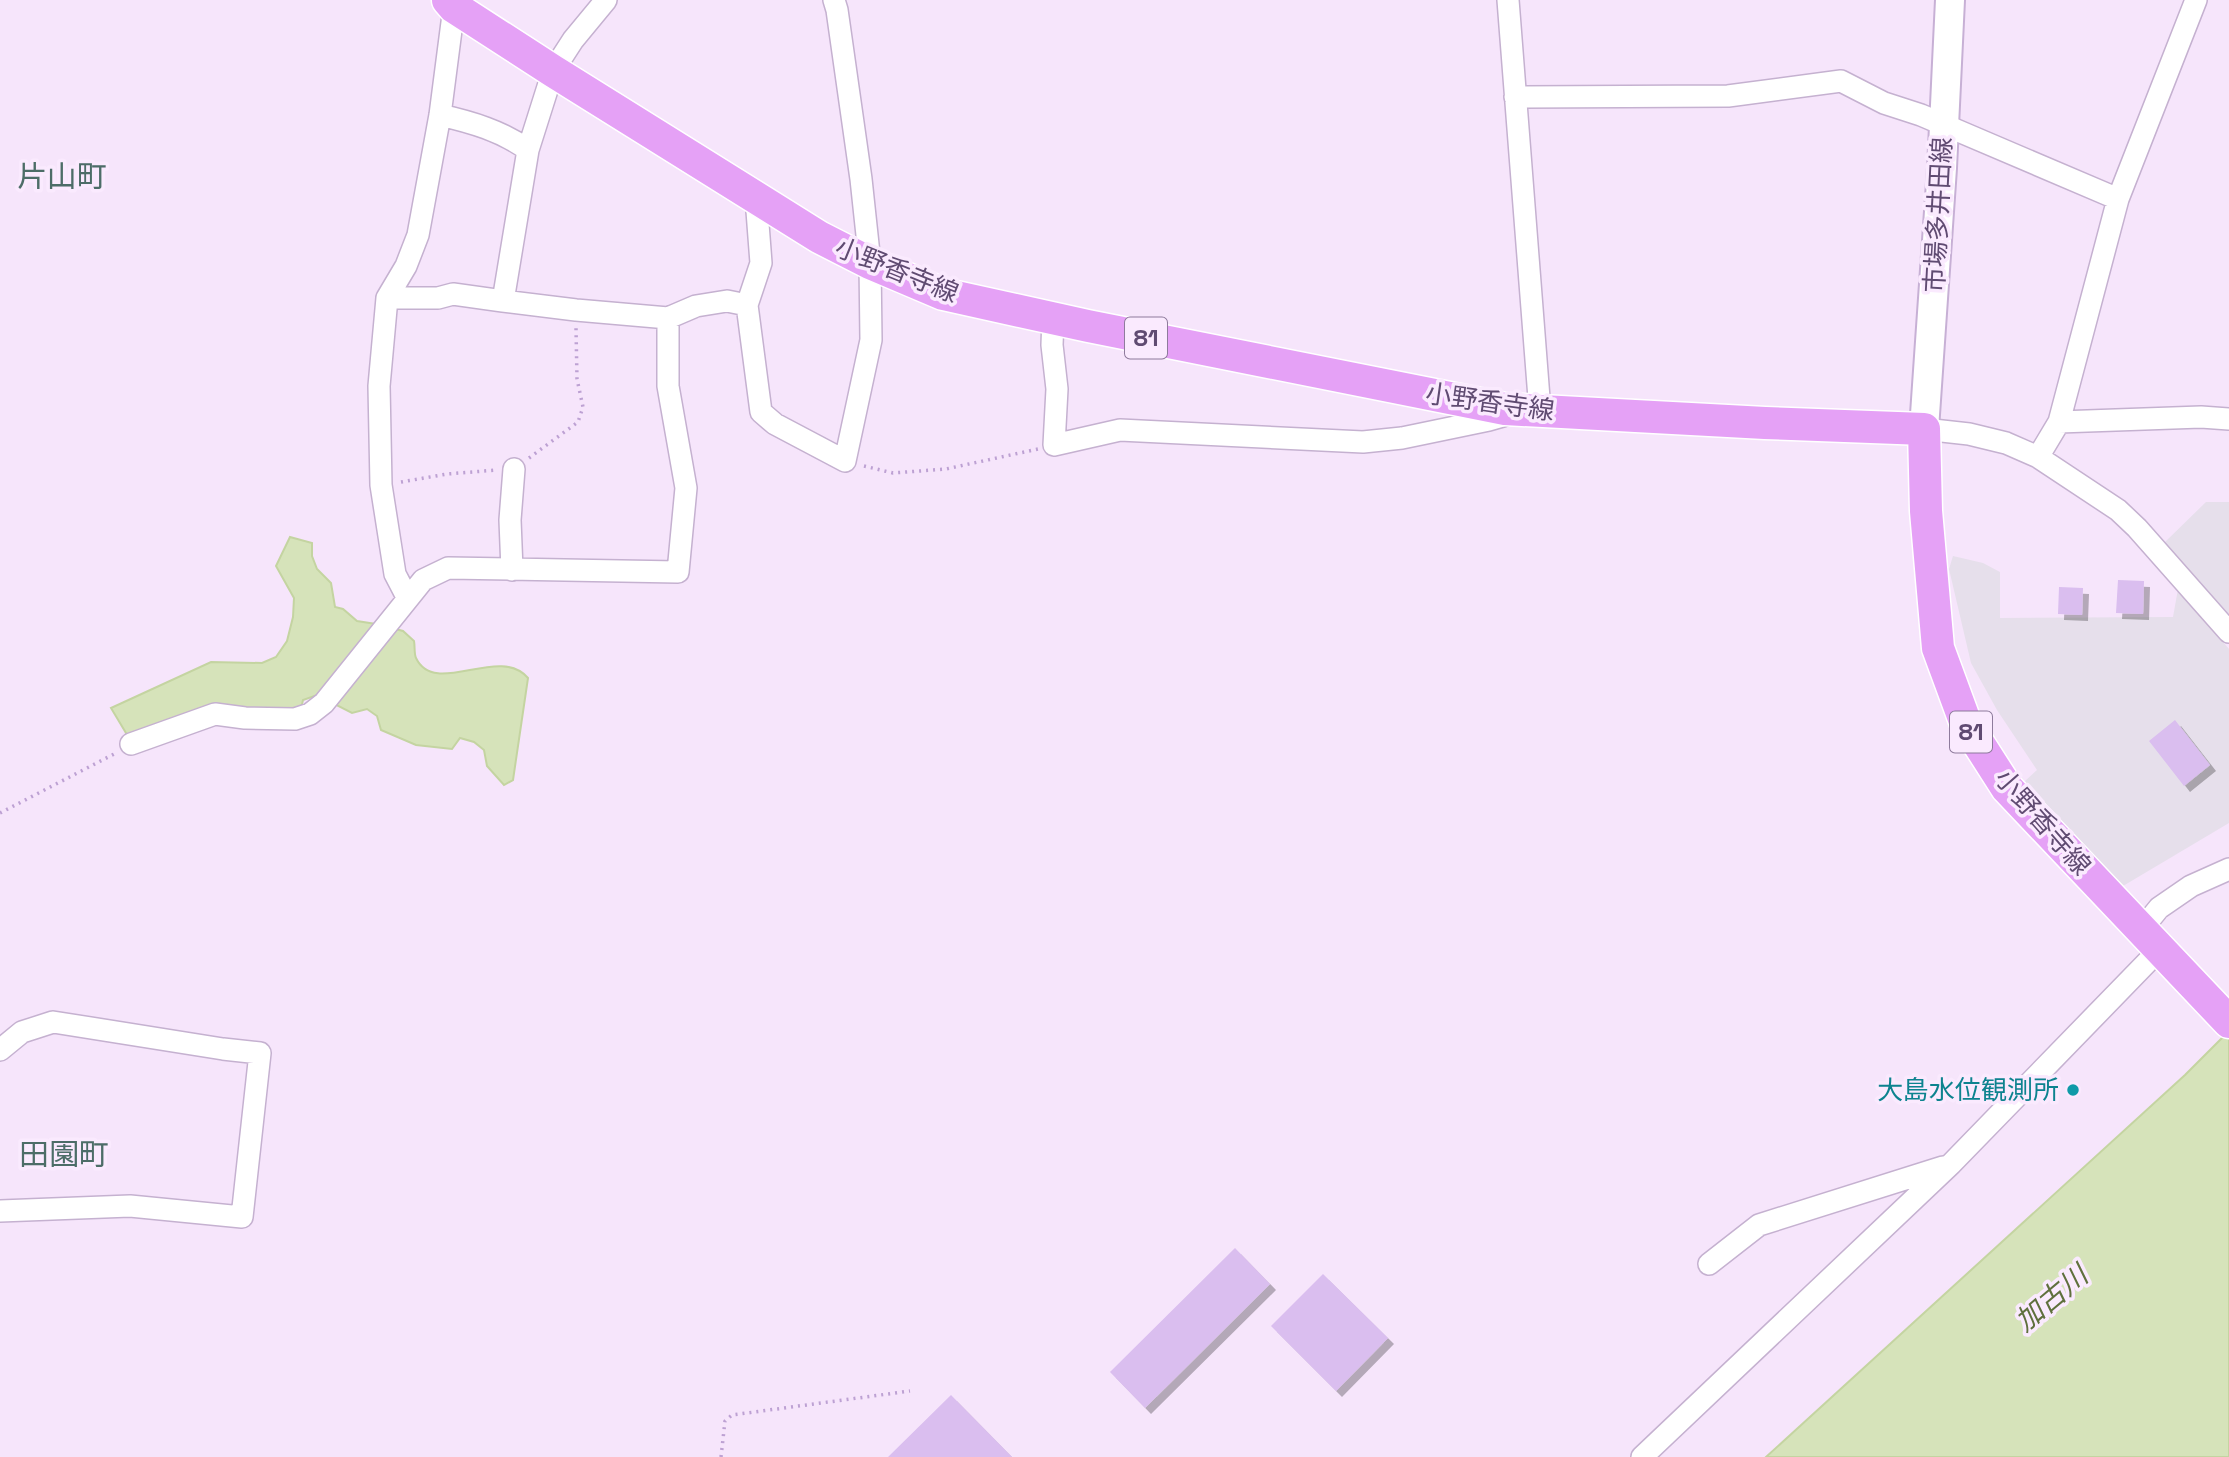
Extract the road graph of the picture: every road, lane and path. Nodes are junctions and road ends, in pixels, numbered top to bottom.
1 (606, 0) edge
2 (834, 0) edge
3 (1508, 0) edge
4 (1950, 0) edge
5 (2196, 0) edge
6 (451, 3) edge
7 (553, 71) junction
8 (1515, 97) junction
9 (440, 115) junction
10 (1943, 125) junction
11 (528, 150) junction
12 (756, 198) junction
13 (2118, 199) junction
14 (870, 262) junction
15 (387, 298) junction
16 (503, 301) junction
17 (747, 305) junction
18 (576, 310) junction
19 (668, 318) junction
20 (1053, 318) junction
21 (1505, 409) junction
22 (1540, 411) junction
23 (2229, 419) edge
24 (2059, 422) junction
25 (1924, 429) junction
26 (1054, 445) junction
27 (2038, 457) junction
28 (845, 461) junction
29 (514, 469) junction
30 (381, 485) junction
31 (512, 570) junction
32 (402, 606) junction
33 (2229, 632) edge
34 (131, 744) joint
35 (0, 813) edge
36 (2229, 869) edge
37 (2158, 948) junction
38 (2229, 1022) edge
39 (0, 1050) edge
40 (1951, 1164) junction
41 (0, 1211) edge
42 (1709, 1264) dead end
43 (910, 1391) dead end
44 (721, 1457) edge
45 (1643, 1457) edge

1 - 7 street
2 - 14 street
3 - 8 street
4 - 10 main road, 市場多井田線
5 - 13 street
6 - 7 main road, 小野香寺線 / 81
6 - 9 street
7 - 11 street
7 - 12 main road, 小野香寺線 / 81
8 - 10 street
8 - 22 street
9 - 11 street
9 - 15 street
10 - 13 street
10 - 25 main road, 市場多井田線
11 - 16 street
12 - 14 main road, 小野香寺線 / 81
12 - 17 street
13 - 24 street
14 - 20 main road, 小野香寺線 / 81
14 - 28 street
15 - 16 street
15 - 30 street
16 - 18 street
17 - 19 street
17 - 28 street
18 - 19 street
18 - 29 path
19 - 31 street
20 - 21 main road, 小野香寺線 / 81
20 - 26 street
21 - 22 main road, 小野香寺線 / 81
21 - 26 street
22 - 25 main road, 小野香寺線 / 81
23 - 24 street
24 - 27 street
25 - 27 street
25 - 37 main road, 小野香寺線 / 81
26 - 28 path
27 - 33 street
29 - 30 path
29 - 31 street
30 - 32 street
31 - 32 street
32 - 34 street
34 - 35 path
36 - 37 street
37 - 38 main road, 小野香寺線 / 81
37 - 40 street
39 - 41 street
40 - 42 street
40 - 45 street
43 - 44 path

